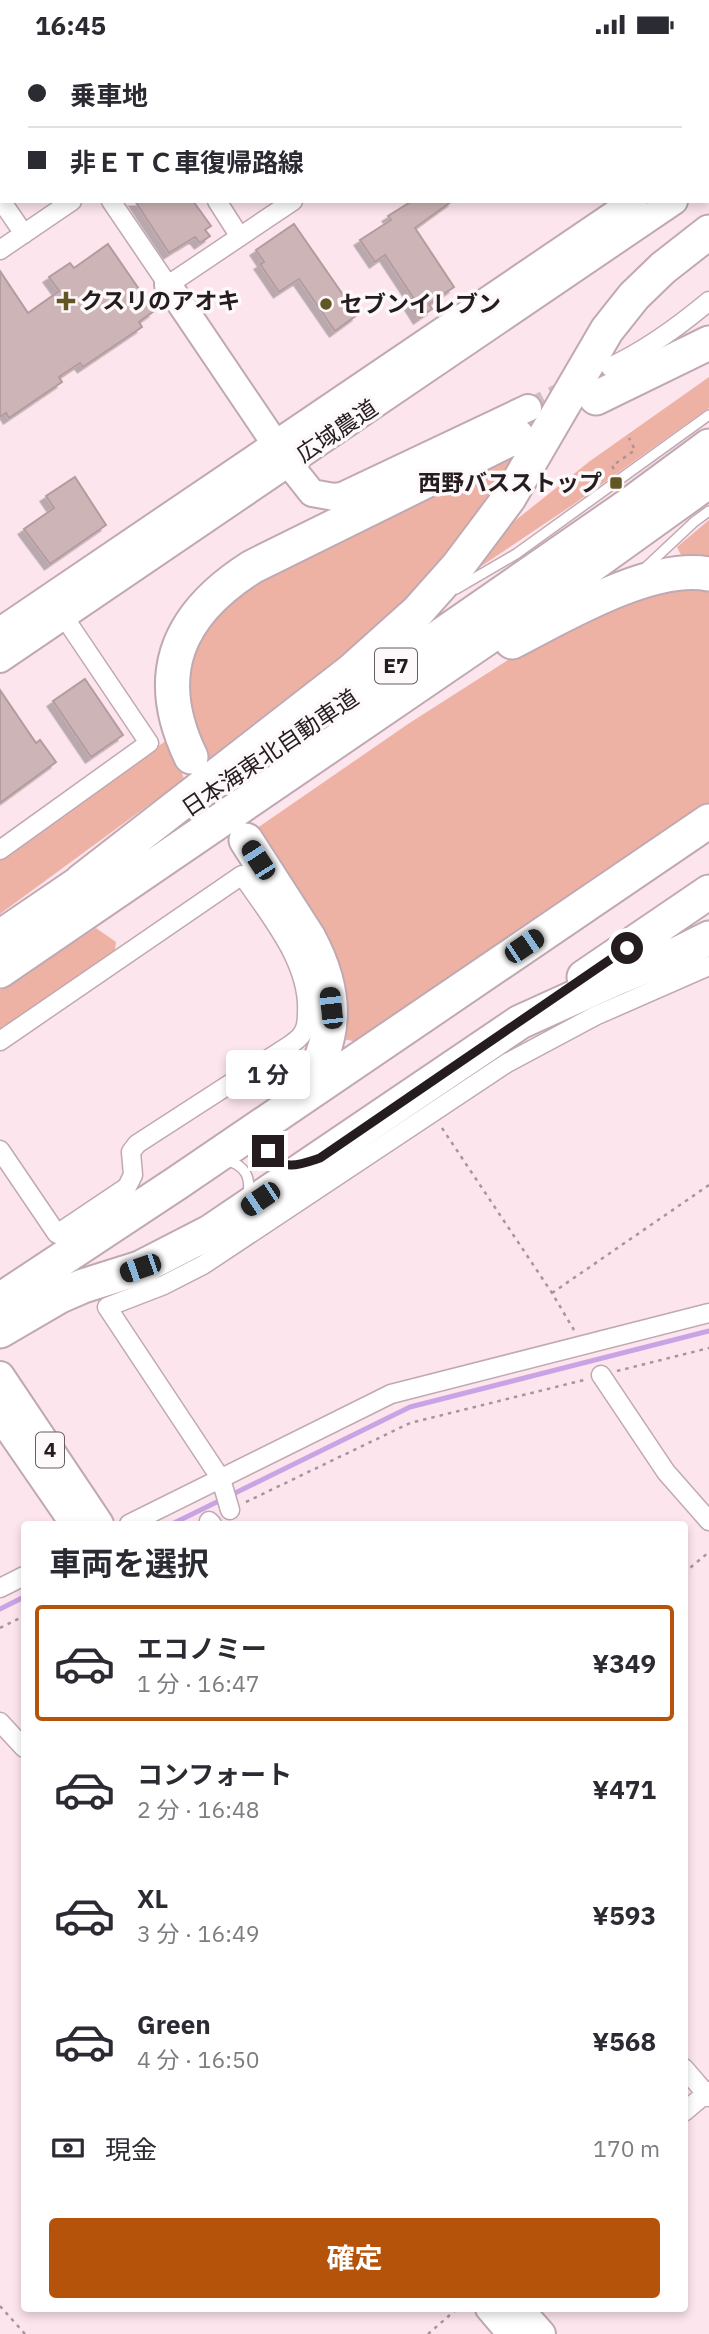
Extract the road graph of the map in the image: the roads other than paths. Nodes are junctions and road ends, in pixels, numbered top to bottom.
1 (3, 203) edge
2 (69, 203) edge
3 (112, 203) edge
4 (218, 203) edge
5 (290, 203) edge
6 (631, 203) edge
7 (671, 203) edge
8 (709, 232) edge
9 (24, 234) junction
10 (240, 237) junction
11 (0, 250) edge
12 (168, 285) junction
13 (709, 301) edge
14 (709, 343) edge
15 (610, 367) dead end
16 (596, 398) tunnel mouth
17 (709, 415) edge
18 (523, 422) joint
19 (709, 446) edge
20 (282, 454) junction
21 (709, 481) edge
22 (709, 511) edge
23 (709, 574) edge
24 (57, 606) junction
25 (576, 609) junction
26 (418, 611) junction
27 (0, 631) edge
28 (0, 659) edge
29 (191, 757) dead end
30 (709, 821) edge
31 (246, 840) dead end
32 (0, 850) edge
33 (91, 891) junction
34 (709, 892) edge
35 (0, 937) edge
36 (709, 938) edge
37 (709, 966) edge
38 (0, 971) edge
39 (520, 1022) junction
40 (0, 1041) edge
41 (301, 1097) junction
42 (269, 1119) junction
43 (0, 1150) edge
44 (320, 1158) junction
45 (207, 1162) junction
46 (240, 1213) junction
47 (0, 1300) edge
48 (709, 1314) edge
49 (0, 1331) edge
50 (601, 1375) road end
51 (0, 1376) edge
52 (0, 1415) edge
53 (221, 1479) junction
54 (230, 1510) road end
55 (73, 1521) edge
56 (97, 1521) edge
57 (135, 1521) edge
58 (709, 1521) edge
59 (21, 1578) edge
60 (0, 1588) edge
61 (0, 1722) edge
62 (21, 1745) edge
63 (688, 2072) edge
64 (708, 2094) edge
65 (688, 2109) edge
66 (493, 2312) edge
67 (522, 2312) edge
68 (512, 2334) edge
69 (541, 2334) edge

1 - 9 street
2 - 9 street
3 - 12 street
4 - 10 street
5 - 10 street
6 - 20 street, 広域農道
7 - 20 street, 広域農道
8 - 26 highway
9 - 11 street
10 - 12 street
12 - 20 street
13 - 15 street
14 - 16 highway
17 - 26 lane
18 - 20 street
18 - 29 highway
19 - 33 highway, 日本海東北自動車道 / E7
20 - 24 street, 広域農道
21 - 33 highway, 日本海東北自動車道 / E7
22 - 25 lane
23 - 25 highway
24 - 27 street, 広域農道
24 - 28 street, 広域農道
24 - 32 street
25 - 33 highway
26 - 33 highway
30 - 41 highway
31 - 41 highway
33 - 35 highway, 日本海東北自動車道 / E7
33 - 38 highway, 日本海東北自動車道 / E7
34 - 39 highway
36 - 39 highway
37 - 53 street
39 - 44 highway
40 - 43 street
41 - 42 highway
42 - 44 lane
42 - 45 highway
44 - 46 highway
45 - 46 lane
45 - 47 highway
46 - 49 highway
48 - 53 street
50 - 58 street
51 - 56 main road, 4
52 - 55 main road, 4
53 - 54 street
53 - 57 street
59 - 60 street
61 - 62 street
63 - 64 street
64 - 65 street
66 - 68 main road
67 - 69 main road

